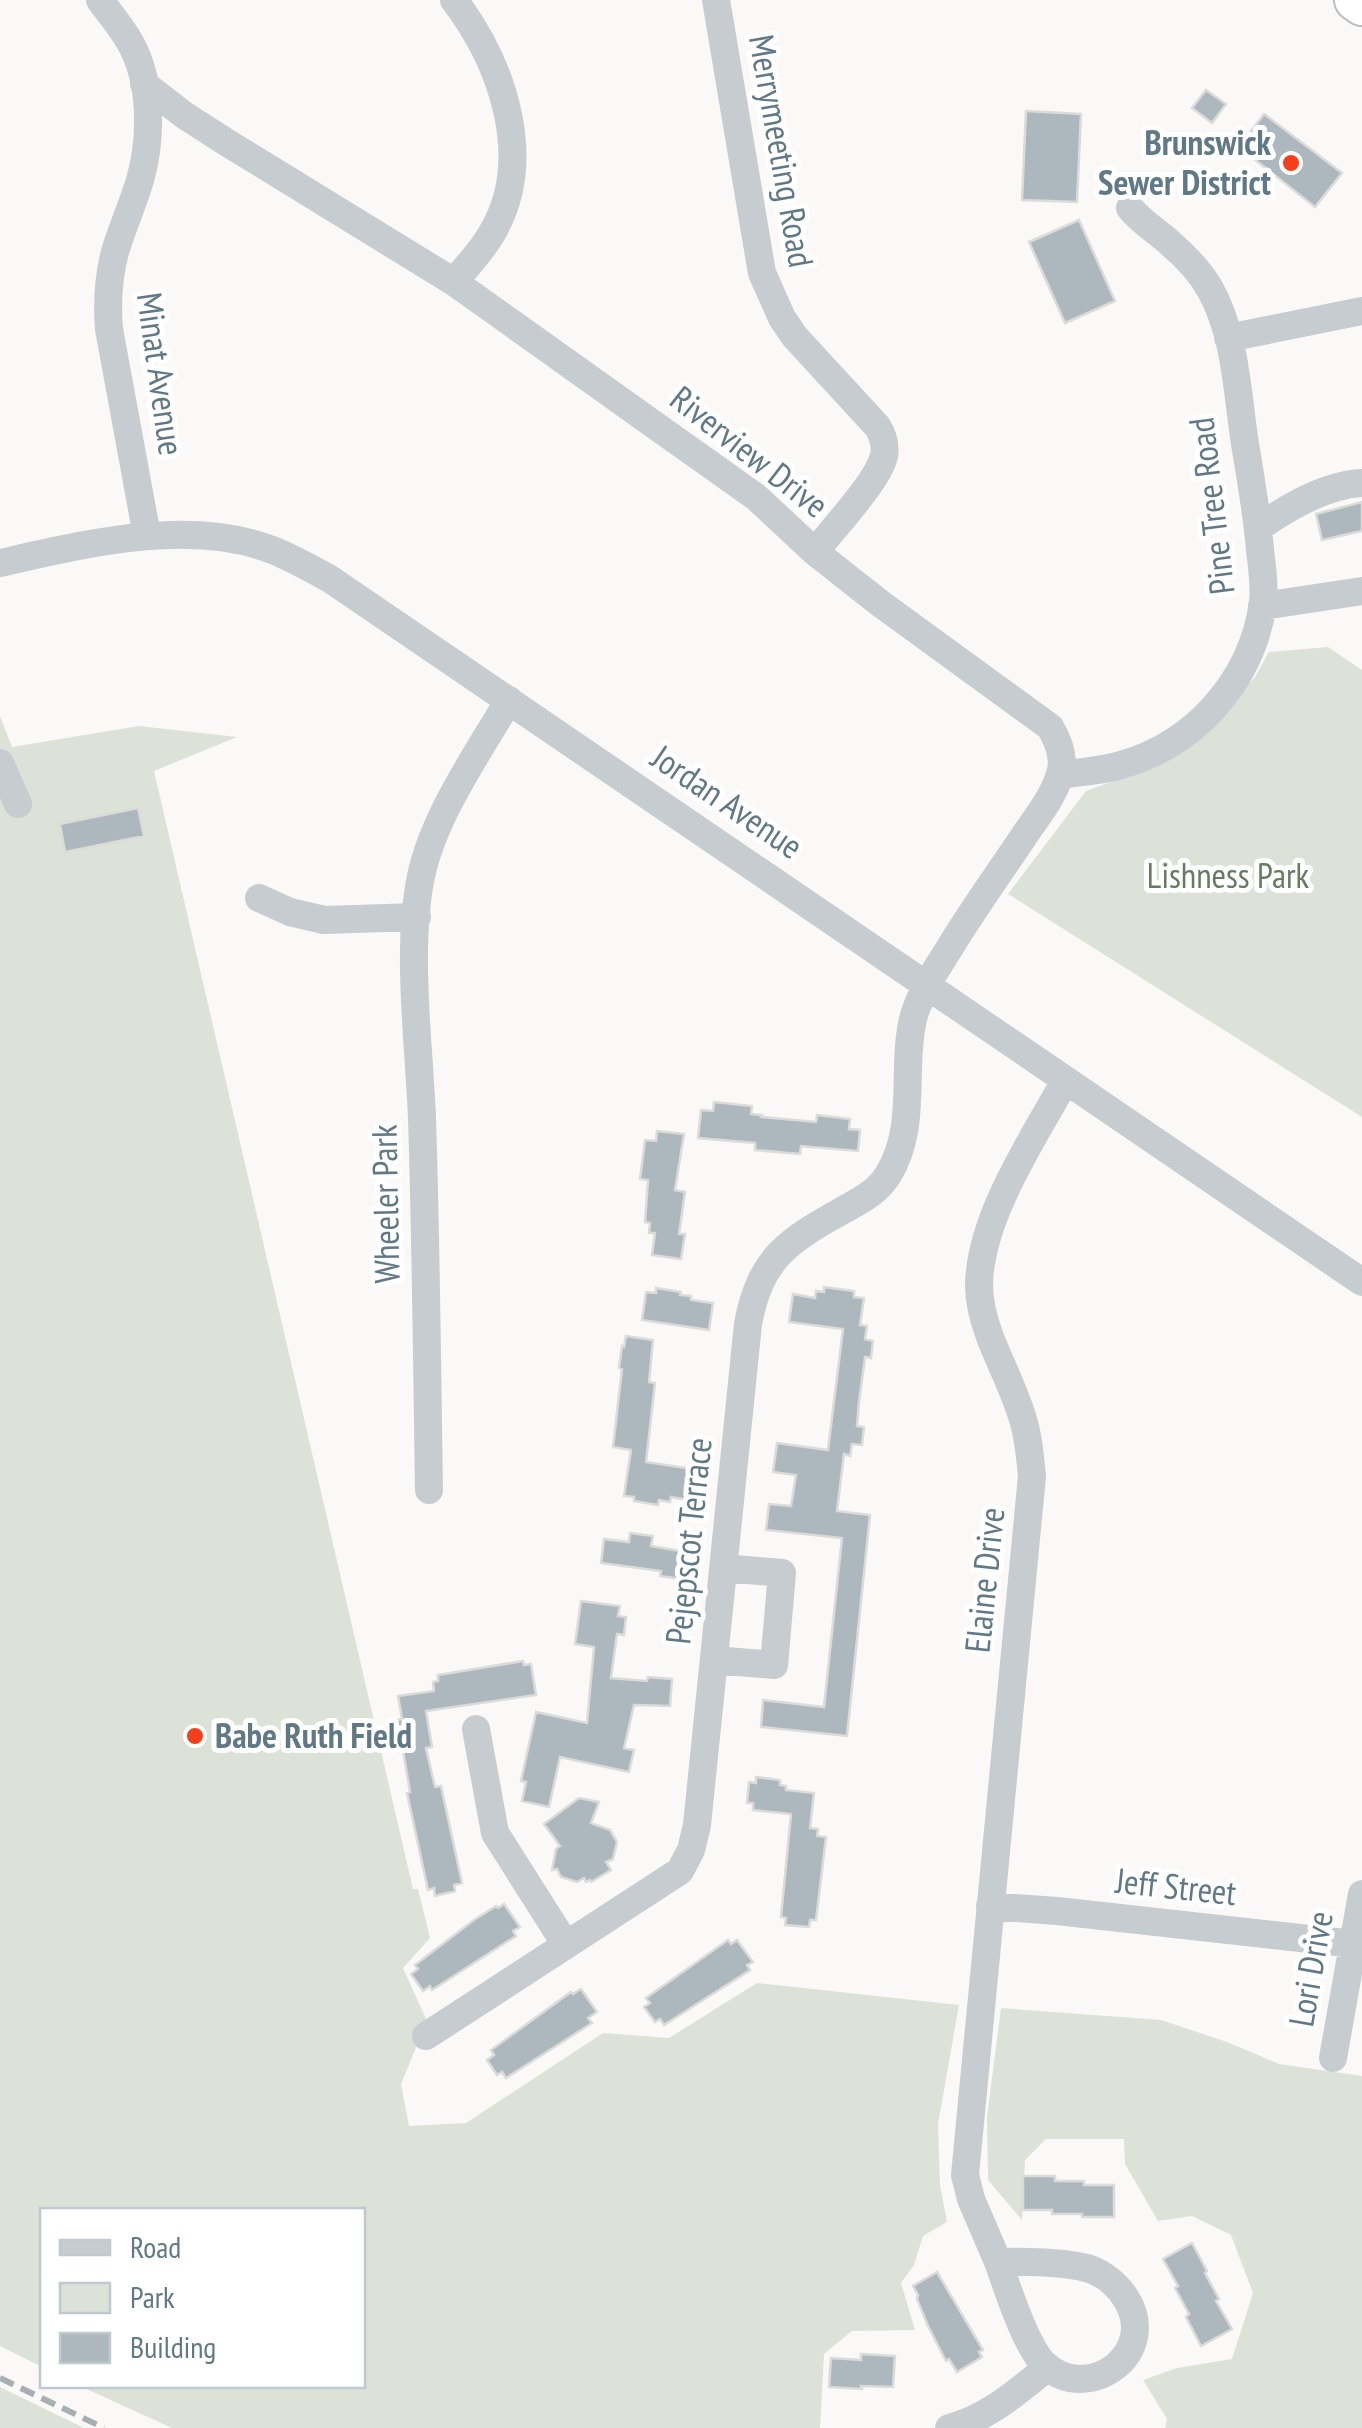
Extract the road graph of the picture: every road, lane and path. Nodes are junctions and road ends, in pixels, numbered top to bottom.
1 (100, 0) edge
2 (454, 0) edge
3 (716, 0) edge
4 (1355, 0) edge
5 (1362, 5) edge
6 (144, 84) junction
7 (1130, 208) dead end
8 (454, 282) junction
9 (1362, 311) edge
10 (1228, 338) junction
11 (1362, 483) edge
12 (1258, 528) junction
13 (146, 536) junction
14 (815, 552) junction
15 (0, 563) edge
16 (1362, 592) edge
17 (1262, 606) junction
18 (509, 700) junction
19 (0, 763) edge
20 (1060, 776) junction
21 (18, 804) dead end
22 (259, 898) dead end
23 (417, 917) junction
24 (928, 984) junction
25 (1065, 1081) junction
26 (1362, 1282) edge
27 (429, 1490) dead end
28 (724, 1568) junction
29 (714, 1660) junction
30 (476, 1729) dead end
31 (1362, 1894) edge
32 (990, 1906) junction
33 (1354, 1944) junction
34 (566, 1945) junction
35 (426, 2036) dead end
36 (1333, 2058) dead end
37 (998, 2262) junction
38 (1048, 2368) junction
39 (949, 2428) edge

1 - 6 street, Minat Avenue
2 - 8 street
3 - 14 street, Merrymeeting Road
4 - 5 highway
6 - 8 street, Riverview Drive
6 - 13 street, Minat Avenue
7 - 10 street, Pine Tree Road
8 - 14 street, Riverview Drive
9 - 10 street
10 - 12 street, Pine Tree Road
11 - 12 street
12 - 17 street, Pine Tree Road
13 - 15 street, Jordan Avenue
13 - 18 street, Jordan Avenue
14 - 20 street, Riverview Drive
16 - 17 street
17 - 20 street, Pine Tree Road
18 - 23 street, Wheeler Park
18 - 24 street, Jordan Avenue
19 - 21 street
20 - 24 street
22 - 23 street
23 - 27 street, Wheeler Park
24 - 25 street, Jordan Avenue
24 - 28 street, Pejepscot Terrace
25 - 26 street, Jordan Avenue
25 - 32 street, Elaine Drive
28 - 29 street, Pejepscot Terrace
28 - 29 street
29 - 34 street, Pejepscot Terrace
30 - 34 street
31 - 33 street, Lori Drive
32 - 33 street, Jeff Street
32 - 37 street, Elaine Drive
33 - 36 street, Lori Drive
34 - 35 street, Pejepscot Terrace
37 - 38 street, Elaine Drive
37 - 38 street
38 - 39 street

